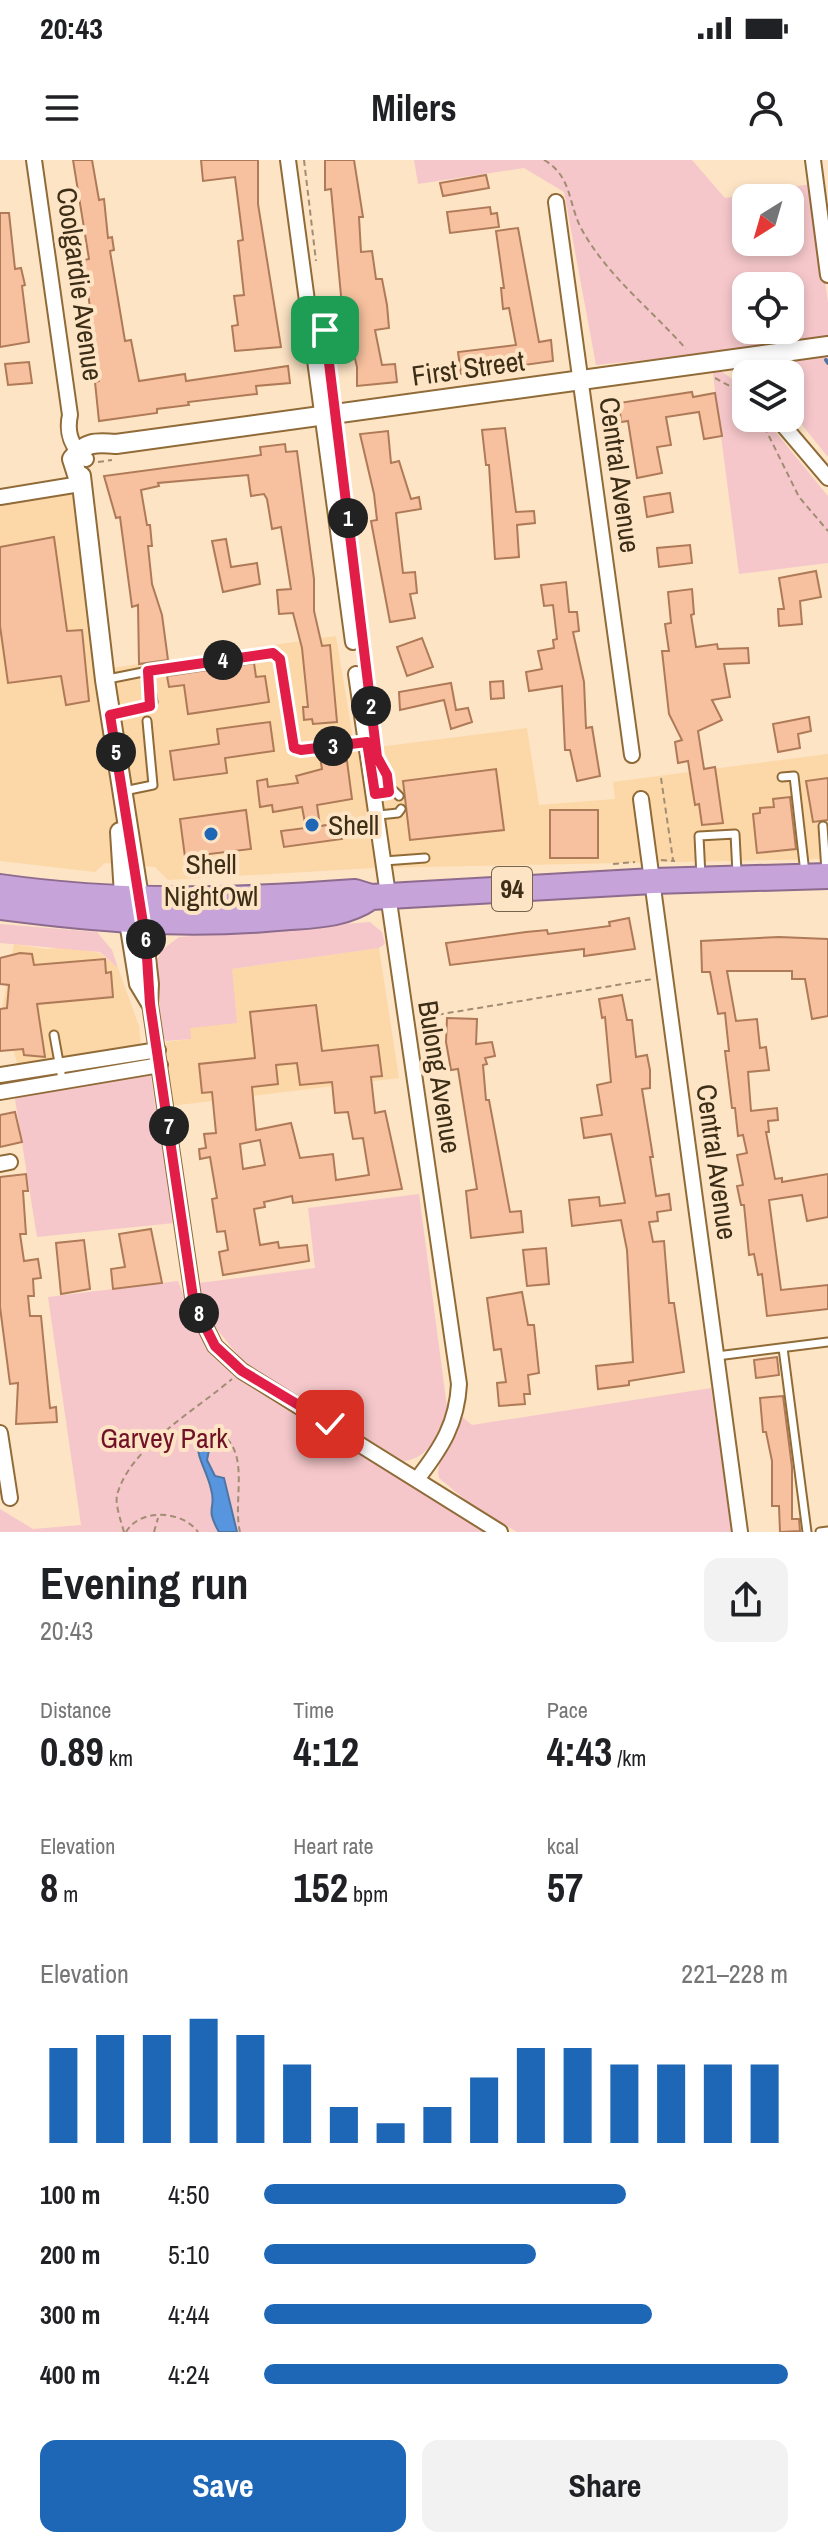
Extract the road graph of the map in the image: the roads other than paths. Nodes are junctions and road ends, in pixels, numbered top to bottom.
1 (34, 160) edge
2 (288, 160) edge
3 (813, 160) edge
4 (556, 202) dead end
5 (828, 275) edge
6 (828, 346) edge
7 (773, 360) edge
8 (732, 365) edge
9 (580, 380) junction
10 (323, 416) junction
11 (789, 432) edge
12 (84, 452) junction
13 (828, 478) edge
14 (80, 484) junction
15 (0, 497) edge
16 (358, 645) road end
17 (148, 671) junction
18 (362, 676) road end
19 (105, 680) junction
20 (110, 715) junction
21 (147, 721) dead end
22 (367, 742) junction
23 (632, 755) dead end
24 (782, 777) dead end
25 (121, 792) junction
26 (382, 793) junction
27 (399, 796) dead end
28 (641, 799) dead end
29 (401, 809) dead end
30 (379, 815) junction
31 (823, 826) dead end
32 (425, 858) dead end
33 (384, 861) junction
34 (701, 870) junction
35 (651, 871) junction
36 (815, 878) edge
37 (737, 879) junction
38 (0, 887) edge
39 (381, 897) junction
40 (0, 907) edge
41 (134, 912) junction
42 (54, 1035) dead end
43 (159, 1057) junction
44 (61, 1072) junction
45 (0, 1075) edge
46 (0, 1092) edge
47 (828, 1342) edge
48 (783, 1348) junction
49 (717, 1356) junction
50 (0, 1433) edge
51 (418, 1478) junction
52 (10, 1498) dead end
53 (828, 1531) edge
54 (500, 1532) edge
55 (740, 1532) edge
56 (807, 1532) edge
57 (820, 1532) edge

1 - 12 street, Coolgardie Avenue
2 - 10 street
3 - 5 street
4 - 9 street, Central Avenue
6 - 7 street, First Street
8 - 9 street, First Street
9 - 10 street, First Street
9 - 23 street, Central Avenue
10 - 12 street, First Street
10 - 16 street
11 - 13 street
12 - 14 street, Coolgardie Avenue
14 - 15 street
14 - 19 street, Coolgardie Avenue
17 - 19 lane
17 - 20 lane
17 - 22 lane
18 - 22 street, Bulong Avenue
19 - 20 street, Coolgardie Avenue
20 - 25 street, Coolgardie Avenue
21 - 25 lane
22 - 26 street, Bulong Avenue
24 - 36 lane
25 - 41 street, Coolgardie Avenue
26 - 27 lane
26 - 30 street, Bulong Avenue
28 - 35 street, Central Avenue
29 - 30 lane
30 - 33 street, Bulong Avenue
31 - 36 lane
32 - 33 lane
33 - 39 street, Bulong Avenue
34 - 35 highway, 94
34 - 37 highway, 94
34 - 37 lane
35 - 39 highway, 94
35 - 49 street, Central Avenue
36 - 37 highway, 94
38 - 41 highway, 94
39 - 41 highway, 94
39 - 51 street, Bulong Avenue
40 - 41 highway, 94
41 - 43 street, Coolgardie Avenue
42 - 44 lane
43 - 44 street
43 - 51 street, Coolgardie Avenue
44 - 45 street
44 - 46 street
47 - 48 lane
48 - 49 lane
48 - 56 lane
49 - 55 street, Central Avenue
50 - 52 street
51 - 54 street, Coolgardie Avenue
53 - 57 lane

